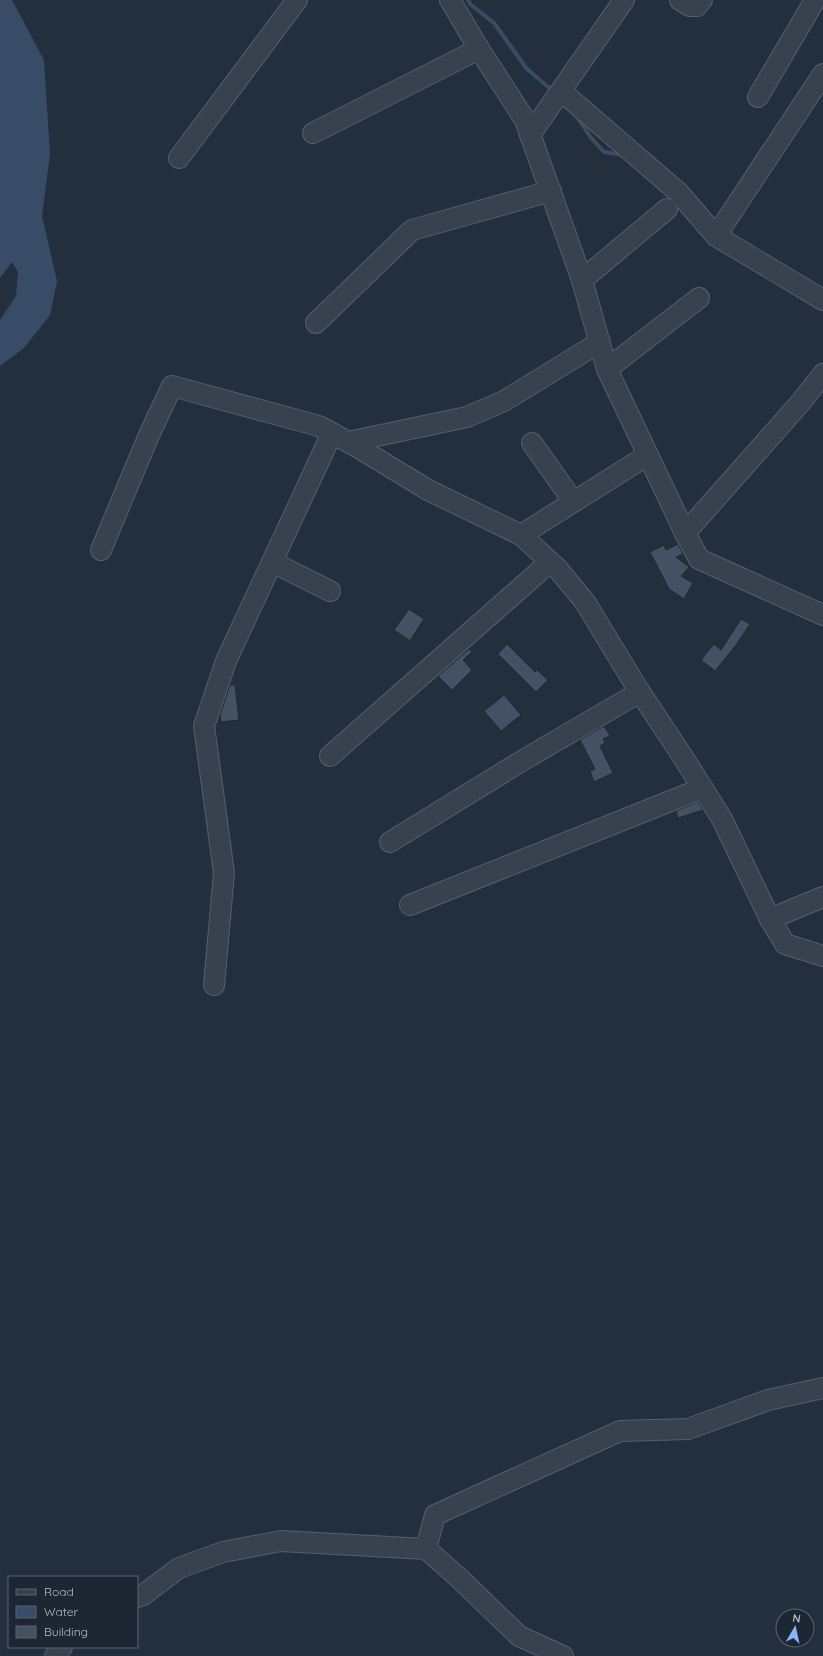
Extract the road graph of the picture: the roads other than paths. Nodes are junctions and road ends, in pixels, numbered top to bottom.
1 (297, 0) edge
2 (450, 0) edge
3 (624, 0) edge
4 (680, 0) edge
5 (702, 0) edge
6 (815, 0) edge
7 (479, 49) junction
8 (823, 74) edge
9 (561, 90) junction
10 (758, 97) dead end
11 (313, 133) dead end
12 (530, 135) junction
13 (179, 158) dead end
14 (551, 191) junction
15 (667, 209) dead end
16 (716, 236) junction
17 (582, 280) junction
18 (699, 298) dead end
19 (822, 299) edge
20 (316, 323) dead end
21 (600, 342) junction
22 (607, 369) junction
23 (823, 374) edge
24 (340, 438) junction
25 (532, 443) dead end
26 (648, 456) junction
27 (573, 501) junction
28 (685, 533) junction
29 (521, 535) junction
30 (101, 550) dead end
31 (272, 562) junction
32 (550, 562) junction
33 (330, 591) dead end
34 (823, 615) edge
35 (640, 692) junction
36 (330, 756) dead end
37 (703, 788) junction
38 (390, 842) dead end
39 (823, 897) edge
40 (410, 905) dead end
41 (770, 919) junction
42 (823, 956) edge
43 (214, 985) dead end
44 (823, 1388) edge
45 (426, 1549) junction
46 (138, 1597) edge
47 (61, 1648) edge
48 (55, 1656) edge
49 (563, 1656) edge

1 - 13 street
2 - 7 street
3 - 9 street
4 - 5 street
6 - 10 street
7 - 11 street
7 - 12 street
8 - 16 street
9 - 12 street
9 - 16 street
12 - 14 street
14 - 17 street
14 - 20 street
15 - 17 street
16 - 19 street
17 - 21 street
18 - 22 street
21 - 22 street
21 - 24 street
22 - 26 street
23 - 28 street
24 - 29 street
24 - 30 street
24 - 31 street
25 - 27 street
26 - 27 street
26 - 28 street
27 - 29 street
28 - 34 street
29 - 32 street
31 - 33 street
31 - 43 street
32 - 35 street
32 - 36 street
35 - 37 street
35 - 38 street
37 - 40 street
37 - 41 street
39 - 41 street
41 - 42 street
44 - 45 street
45 - 46 street
45 - 49 street
47 - 48 street

